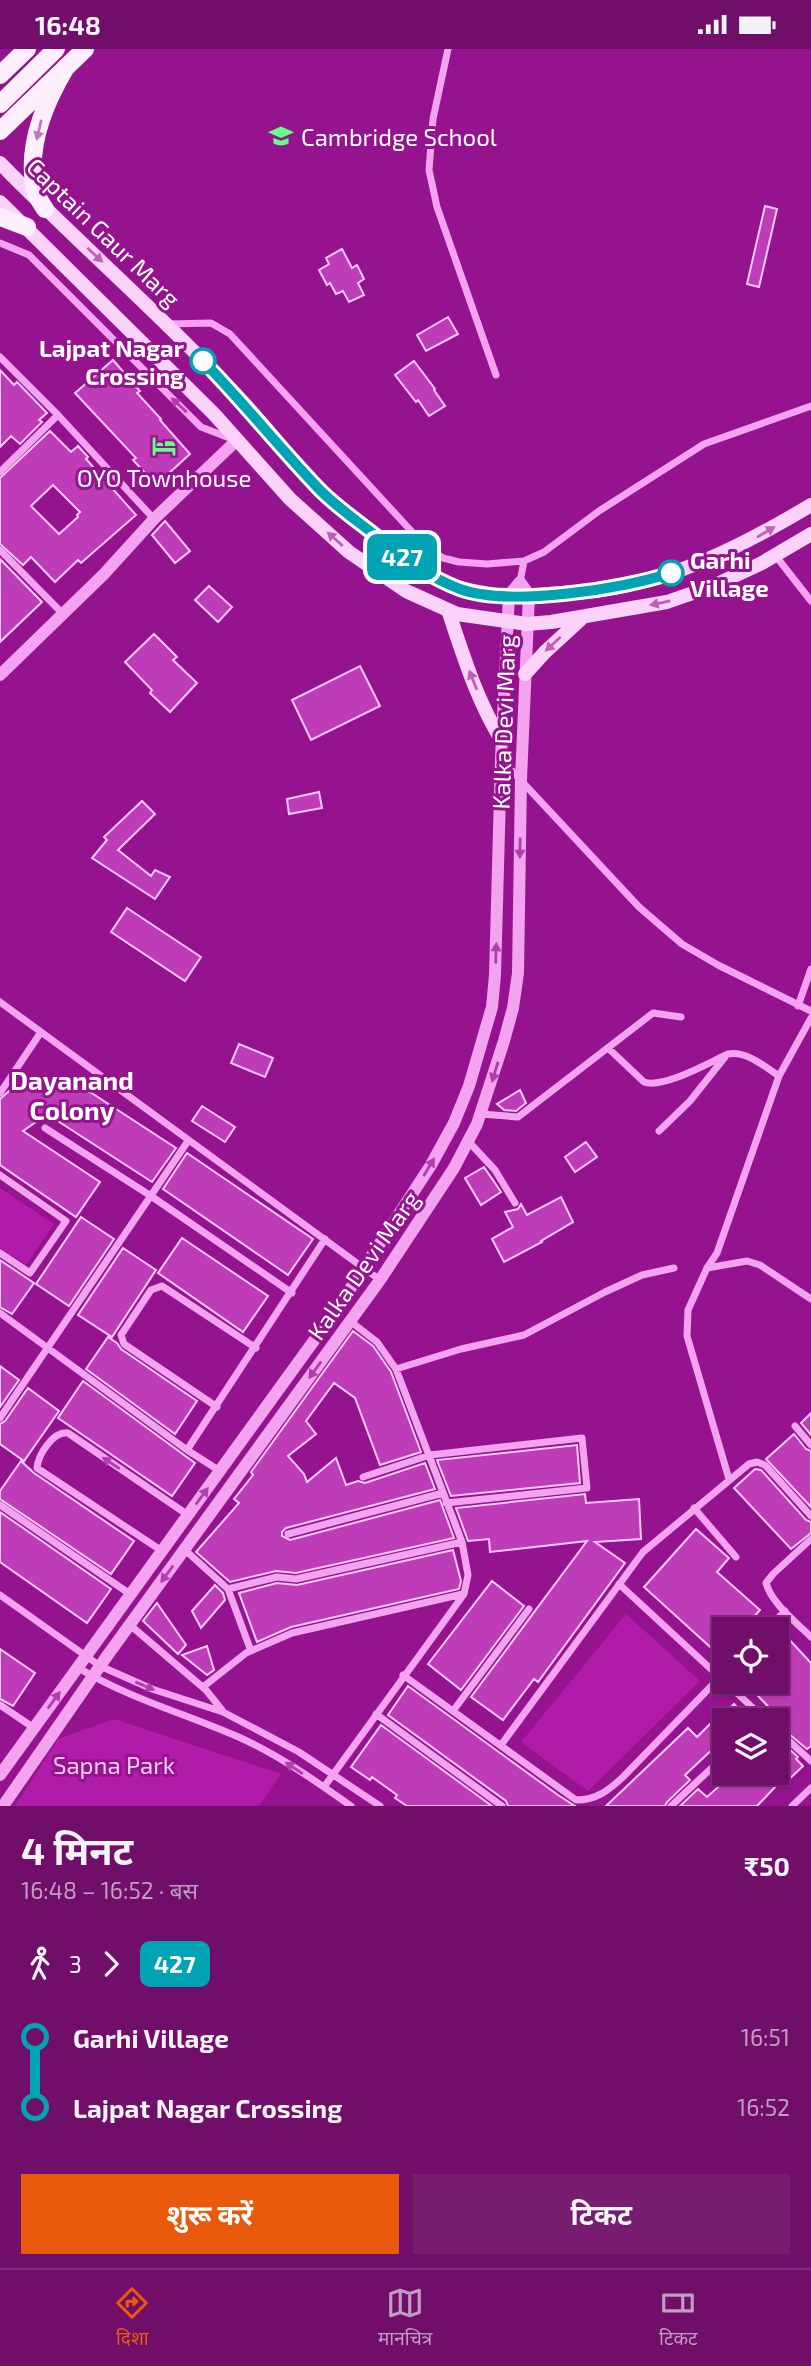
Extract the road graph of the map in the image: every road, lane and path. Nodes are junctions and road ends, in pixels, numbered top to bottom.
1 (27, 49) edge
2 (56, 49) edge
3 (85, 49) edge
4 (448, 49) edge
5 (66, 67) junction
6 (0, 75) edge
7 (0, 104) edge
8 (0, 131) edge
9 (0, 163) edge
10 (0, 202) edge
11 (45, 209) junction
12 (0, 217) edge
13 (27, 227) junction
14 (0, 243) edge
15 (167, 324) junction
16 (0, 357) edge
17 (496, 375) dead end
18 (811, 406) edge
19 (58, 415) junction
20 (236, 441) junction
21 (0, 472) edge
22 (811, 505) edge
23 (154, 519) junction
24 (811, 534) edge
25 (0, 550) edge
26 (775, 555) junction
27 (524, 561) junction
28 (525, 589) junction
29 (509, 596) junction
30 (811, 601) edge
31 (448, 610) junction
32 (64, 614) junction
33 (583, 617) junction
34 (508, 623) junction
35 (527, 624) junction
36 (525, 674) junction
37 (0, 675) edge
38 (502, 741) junction
39 (501, 759) junction
40 (521, 779) junction
41 (811, 969) edge
42 (0, 1002) edge
43 (798, 1006) junction
44 (811, 1011) edge
45 (681, 1017) dead end
46 (811, 1018) edge
47 (41, 1032) junction
48 (608, 1048) junction
49 (728, 1054) junction
50 (779, 1076) junction
51 (0, 1093) edge
52 (481, 1114) junction
53 (45, 1128) dead end
54 (659, 1131) dead end
55 (188, 1140) junction
56 (468, 1141) junction
57 (0, 1175) edge
58 (150, 1196) junction
59 (515, 1203) dead end
60 (325, 1239) junction
61 (0, 1253) edge
62 (674, 1268) dead end
63 (706, 1268) junction
64 (364, 1269) junction
65 (380, 1280) junction
66 (292, 1293) junction
67 (811, 1299) edge
68 (0, 1313) edge
69 (350, 1321) junction
70 (49, 1347) junction
71 (256, 1348) junction
72 (396, 1370) junction
73 (217, 1407) junction
74 (0, 1418) edge
75 (795, 1426) dead end
76 (811, 1445) edge
77 (187, 1450) junction
78 (430, 1455) junction
79 (220, 1471) junction
80 (363, 1477) dead end
81 (729, 1479) junction
82 (443, 1493) junction
83 (446, 1503) junction
84 (0, 1505) edge
85 (694, 1509) junction
86 (188, 1515) junction
87 (811, 1516) edge
88 (288, 1534) dead end
89 (811, 1539) edge
90 (462, 1542) junction
91 (185, 1550) junction
92 (162, 1551) junction
93 (736, 1557) dead end
94 (619, 1584) junction
95 (228, 1589) junction
96 (130, 1594) junction
97 (464, 1594) junction
98 (0, 1595) edge
99 (529, 1609) dead end
100 (785, 1611) junction
101 (779, 1617) edge
102 (130, 1625) junction
103 (811, 1637) edge
104 (251, 1651) junction
105 (81, 1662) junction
106 (712, 1666) edge
107 (97, 1671) junction
108 (403, 1675) junction
109 (712, 1685) edge
110 (203, 1687) junction
111 (741, 1694) edge
112 (0, 1706) edge
113 (754, 1708) edge
114 (453, 1711) junction
115 (223, 1712) junction
116 (376, 1714) junction
117 (34, 1728) junction
118 (789, 1741) edge
119 (501, 1745) junction
120 (811, 1761) edge
121 (712, 1768) edge
122 (333, 1774) junction
123 (0, 1775) edge
124 (324, 1787) junction
125 (811, 1788) edge
126 (3, 1806) edge
127 (351, 1806) edge
128 (380, 1806) edge
129 (502, 1806) edge
130 (671, 1806) edge
131 (792, 1806) edge

1 - 6 main road
2 - 7 main road
3 - 5 main road
4 - 17 street
5 - 8 main road
5 -> 11 main road
9 - 11 main road, Captain Gaur Marg
10 - 13 main road
11 -> 15 main road, Captain Gaur Marg
12 - 13 main road
13 - 20 main road
20 -> 14 street
15 - 27 street
15 - 29 main road, Captain Gaur Marg
16 - 19 street
18 - 27 street
19 - 21 street
19 - 23 street
20 - 23 street
31 -> 20 main road
28 -> 22 main road, Captain Gaur Marg
23 - 32 street
24 - 26 main road
25 - 32 street
26 - 30 street
26 -> 33 main road
27 - 28 street
28 - 29 main road, Captain Gaur Marg
28 - 35 street, Kalka Devi Marg
29 - 34 street, Kalka Devi Marg
31 - 34 main road
38 -> 31 main road
32 - 37 street
33 - 35 main road
33 -> 36 main road
34 - 35 main road
34 - 38 street, Kalka Devi Marg
35 - 36 street, Kalka Devi Marg
36 - 40 street, Kalka Devi Marg
38 - 39 street, Kalka Devi Marg
39 - 40 street
64 -> 39 street, Kalka Devi Marg
40 - 43 street
40 -> 52 street, Kalka Devi Marg
41 - 43 street
42 - 47 street
43 - 44 street
45 - 48 street
46 - 50 street
47 - 51 street
47 - 55 street
48 - 49 street
48 - 52 street
49 - 50 street
49 - 54 street
50 - 63 street
52 - 56 street, Kalka Devi Marg
53 - 58 street
55 - 58 street
55 - 60 street
56 - 59 street
56 - 65 street, Kalka Devi Marg
57 - 61 street
58 - 66 street
58 - 70 street
60 - 64 street
60 - 66 street
62 - 72 street
63 - 67 street
63 - 81 street
64 - 65 street
64 - 79 street, Kalka Devi Marg
65 - 69 street, Kalka Devi Marg
66 - 71 street
68 - 70 street
69 - 72 street
69 -> 91 street, Kalka Devi Marg
70 - 74 street
70 - 77 street
71 - 73 street
71 - 73 street
72 - 78 street
73 - 77 street
75 - 76 street
77 - 79 street
78 - 80 street
78 - 82 street
78 - 83 street
86 -> 79 street, Kalka Devi Marg
81 - 85 street
81 - 87 street
82 - 83 street
82 - 88 street
83 - 90 street
84 - 96 street
85 - 93 street
85 - 94 street
86 - 92 street, Kalka Devi Marg
86 -> 92 street
89 - 100 street
90 - 95 street
90 - 97 street
91 - 95 street
91 -> 102 street, Kalka Devi Marg
92 - 96 street, Kalka Devi Marg
94 - 106 street
94 - 119 street
95 - 104 street
96 - 105 street, Kalka Devi Marg
97 - 104 street
97 - 108 street
98 - 105 street
99 - 114 street
100 - 101 street
100 - 103 street
102 - 107 street, Kalka Devi Marg
102 - 110 street
104 - 110 street
105 - 107 street
105 - 107 street
117 -> 105 street, Kalka Devi Marg
107 -> 115 street
124 -> 107 street
107 - 126 street, Kalka Devi Marg
108 - 114 street
108 - 116 street
109 - 119 street
110 - 115 street
111 - 113 street
112 - 117 street
114 - 119 street
115 - 122 street
116 - 122 street
116 - 129 street
117 - 123 street, Kalka Devi Marg
118 - 120 street
121 - 130 street
122 - 124 street
122 - 128 street
124 - 127 street
125 - 131 street

